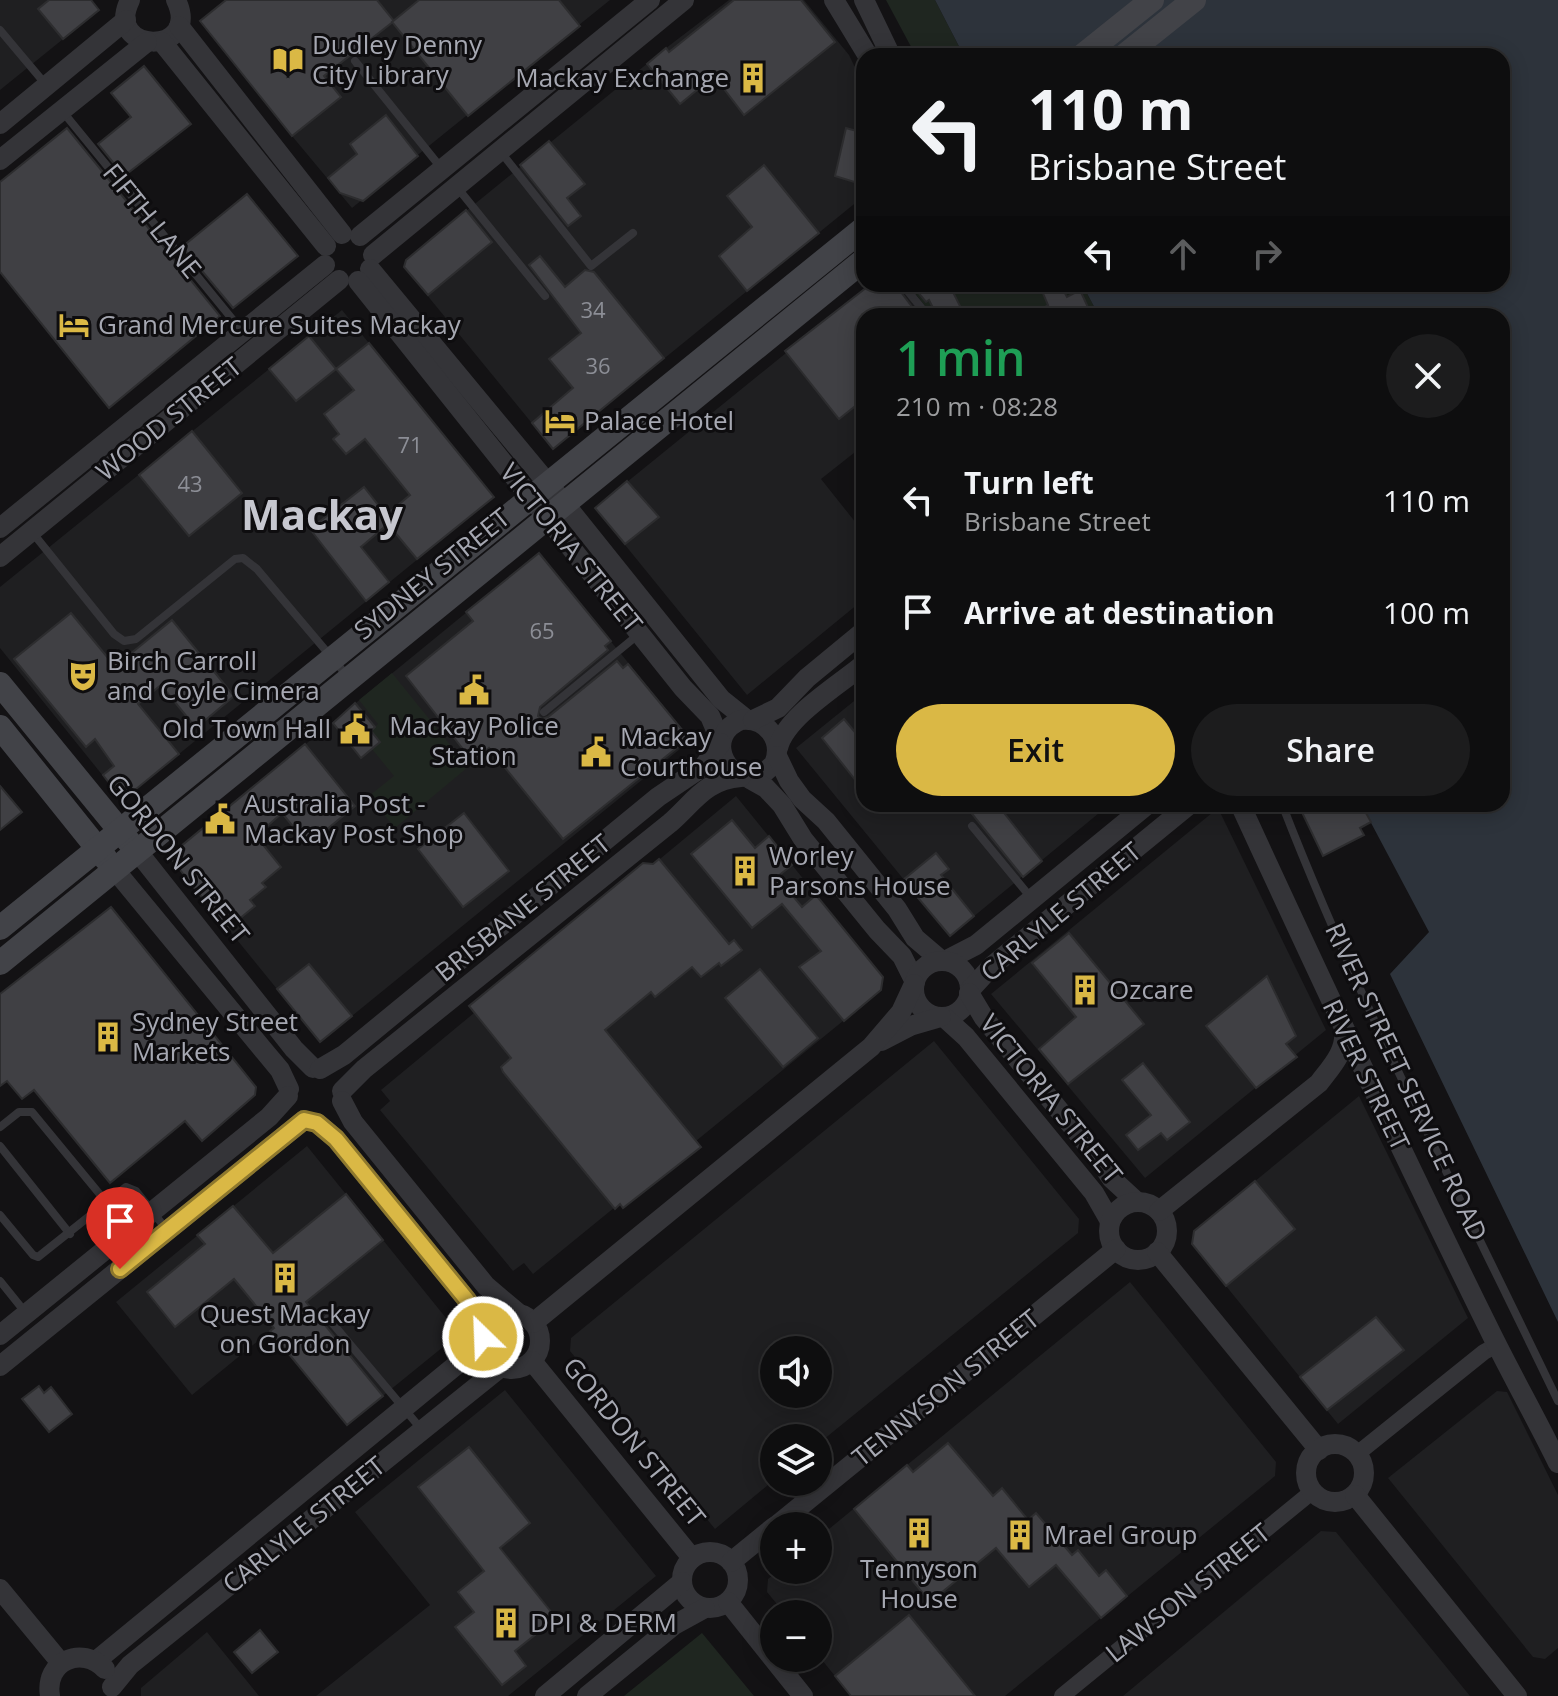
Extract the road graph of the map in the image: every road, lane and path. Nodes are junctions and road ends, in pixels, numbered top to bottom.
1 (199, 0) edge
2 (650, 0) edge
3 (684, 0) edge
4 (834, 0) edge
5 (864, 0) edge
6 (1152, 0) edge
7 (1194, 0) edge
8 (127, 6) edge
9 (179, 14) edge
10 (631, 16) junction
11 (0, 30) edge
12 (644, 32) junction
13 (154, 42) junction
14 (863, 48) edge
15 (887, 48) edge
16 (1092, 48) edge
17 (1134, 48) edge
18 (355, 61) dead end
19 (549, 82) junction
20 (47, 87) junction
21 (563, 99) junction
22 (61, 110) junction
23 (0, 124) edge
24 (485, 134) junction
25 (500, 151) junction
26 (0, 160) edge
27 (442, 169) junction
28 (456, 186) junction
29 (633, 233) dead end
30 (856, 241) edge
31 (349, 258) junction
32 (856, 266) edge
33 (908, 292) edge
34 (545, 296) dead end
35 (922, 308) edge
36 (242, 332) junction
37 (548, 501) junction
38 (0, 528) edge
39 (31, 531) junction
40 (0, 557) edge
41 (639, 634) junction
42 (856, 638) edge
43 (333, 659) junction
44 (856, 670) edge
45 (349, 678) junction
46 (0, 684) edge
47 (544, 712) dead end
48 (750, 719) junction
49 (0, 727) edge
50 (721, 742) junction
51 (777, 752) junction
52 (746, 778) junction
53 (1138, 812) edge
54 (1180, 812) edge
55 (1244, 812) edge
56 (1285, 812) edge
57 (972, 826) dead end
58 (120, 831) junction
59 (98, 849) junction
60 (138, 852) junction
61 (115, 870) junction
62 (1032, 899) junction
63 (0, 928) edge
64 (943, 961) junction
65 (0, 963) edge
66 (212, 966) junction
67 (914, 983) junction
68 (970, 991) junction
69 (943, 1017) junction
70 (1344, 1029) junction
71 (871, 1047) junction
72 (317, 1068) junction
73 (1319, 1083) junction
74 (1369, 1083) junction
75 (288, 1092) junction
76 (342, 1096) junction
77 (310, 1121) junction
78 (0, 1127) edge
79 (0, 1146) edge
80 (1137, 1202) junction
81 (107, 1203) junction
82 (152, 1211) junction
83 (1159, 1211) junction
84 (0, 1215) edge
85 (1110, 1221) junction
86 (167, 1231) junction
87 (70, 1234) junction
88 (1116, 1249) junction
89 (1157, 1252) junction
90 (0, 1281) edge
91 (26, 1314) junction
92 (328, 1318) dead end
93 (526, 1318) junction
94 (0, 1335) edge
95 (484, 1337) junction
96 (1497, 1345) junction
97 (532, 1361) junction
98 (0, 1366) edge
99 (501, 1367) junction
100 (1558, 1401) edge
101 (404, 1409) junction
102 (422, 1430) junction
103 (1558, 1439) edge
104 (1319, 1450) junction
105 (1357, 1454) junction
106 (1558, 1463) edge
107 (1313, 1491) junction
108 (1355, 1495) junction
109 (793, 1512) edge
110 (760, 1539) edge
111 (692, 1558) junction
112 (731, 1562) junction
113 (682, 1582) junction
114 (0, 1589) edge
115 (728, 1602) junction
116 (705, 1608) junction
117 (96, 1661) junction
118 (61, 1663) junction
119 (111, 1691) edge
120 (49, 1695) edge
121 (545, 1696) edge
122 (587, 1696) edge
123 (803, 1696) edge
124 (1062, 1696) edge
125 (1517, 1696) edge

1 - 9 street
2 - 10 street, WOOD STREET
3 - 12 street, WOOD STREET
4 - 14 street
5 - 15 street
6 - 16 main road
7 - 17 main road
8 - 13 street, VICTORIA STREET
8 - 20 street
9 - 13 street
9 - 31 street, VICTORIA STREET
10 - 12 street
10 - 19 street, WOOD STREET
11 - 20 lane
12 - 21 street, WOOD STREET
13 - 22 street
13 - 31 street, VICTORIA STREET
18 - 27 lane
19 - 21 street
19 - 24 street, WOOD STREET
20 - 23 street
21 - 25 street, WOOD STREET
22 - 26 street
22 - 36 lane, FIFTH LANE
24 - 25 street
24 - 27 street, WOOD STREET
25 - 28 street, WOOD STREET
25 - 29 lane
27 - 28 street
27 - 31 street, WOOD STREET
28 - 31 street, WOOD STREET
28 - 34 lane
30 - 37 main road, SYDNEY STREET
31 - 36 street, WOOD STREET
31 - 37 street, VICTORIA STREET
31 - 39 street, WOOD STREET
32 - 37 main road, SYDNEY STREET
33 - 35 lane
36 - 38 street, WOOD STREET
37 - 41 street, VICTORIA STREET
37 - 43 main road, SYDNEY STREET
37 - 45 main road, SYDNEY STREET
37 - 48 street, VICTORIA STREET
39 - 40 street, WOOD STREET
39 - 43 lane
41 - 47 lane
41 - 50 street, VICTORIA STREET
42 - 48 street
43 - 45 lane
43 - 58 main road, SYDNEY STREET
44 - 51 street
45 - 60 main road, SYDNEY STREET
46 - 58 main road, GORDON STREET
48 - 50 street
48 - 51 street
49 - 59 main road, GORDON STREET
50 - 52 street
50 - 72 street, BRISBANE STREET
51 - 52 street
51 - 64 street
52 - 67 street
52 - 76 street, BRISBANE STREET
53 - 62 street, CARLYLE STREET
54 - 68 street, CARLYLE STREET
55 - 70 street, RIVER STREET
56 - 100 lane, RIVER STREET SERVICE ROAD
57 - 62 lane
58 - 59 main road, SYDNEY STREET
58 - 60 main road, GORDON STREET
59 - 61 main road, GORDON STREET
59 - 63 main road, SYDNEY STREET
60 - 61 main road, SYDNEY STREET
60 - 66 street, GORDON STREET
61 - 65 main road, SYDNEY STREET
61 - 66 street, GORDON STREET
62 - 64 street, CARLYLE STREET
64 - 67 street
64 - 68 street
66 - 72 street, GORDON STREET
66 - 75 street, GORDON STREET
67 - 69 street
67 - 71 street
68 - 69 street
68 - 80 street, VICTORIA STREET
69 - 71 street
69 - 85 street, VICTORIA STREET
70 - 73 street
70 - 74 street, RIVER STREET
71 - 93 street
72 - 75 street
72 - 76 street
73 - 74 street
73 - 83 street
74 - 96 street, RIVER STREET
75 - 77 street
75 - 82 street
76 - 77 street
76 - 93 street
77 - 86 street
77 - 95 street
78 - 81 lane
79 - 87 lane
80 - 83 street
80 - 85 street
81 - 82 lane
81 - 87 lane
82 - 86 lane
82 - 91 street
83 - 89 street
84 - 87 lane
85 - 88 street
86 - 98 street
88 - 89 street
88 - 109 street, TENNYSON STREET
89 - 104 street
90 - 91 lane
91 - 94 street
92 - 101 lane
93 - 95 street
93 - 97 street
95 - 99 street
95 - 101 street, CARLYLE STREET
96 - 103 street, RIVER STREET
96 - 105 street
96 - 106 street, RIVER STREET
97 - 99 street
97 - 111 street, GORDON STREET
99 - 102 street, CARLYLE STREET
101 - 102 lane
101 - 117 street, CARLYLE STREET
102 - 119 street, CARLYLE STREET
104 - 105 street
104 - 107 street
105 - 108 street
107 - 108 street
107 - 124 street, LAWSON STREET
108 - 125 street
110 - 112 street, TENNYSON STREET
111 - 112 street
111 - 113 street
112 - 115 street
113 - 116 street
113 - 121 street
114 - 118 street
115 - 116 street
115 - 123 street
116 - 122 street
117 - 118 street
117 - 119 street
118 - 120 street

